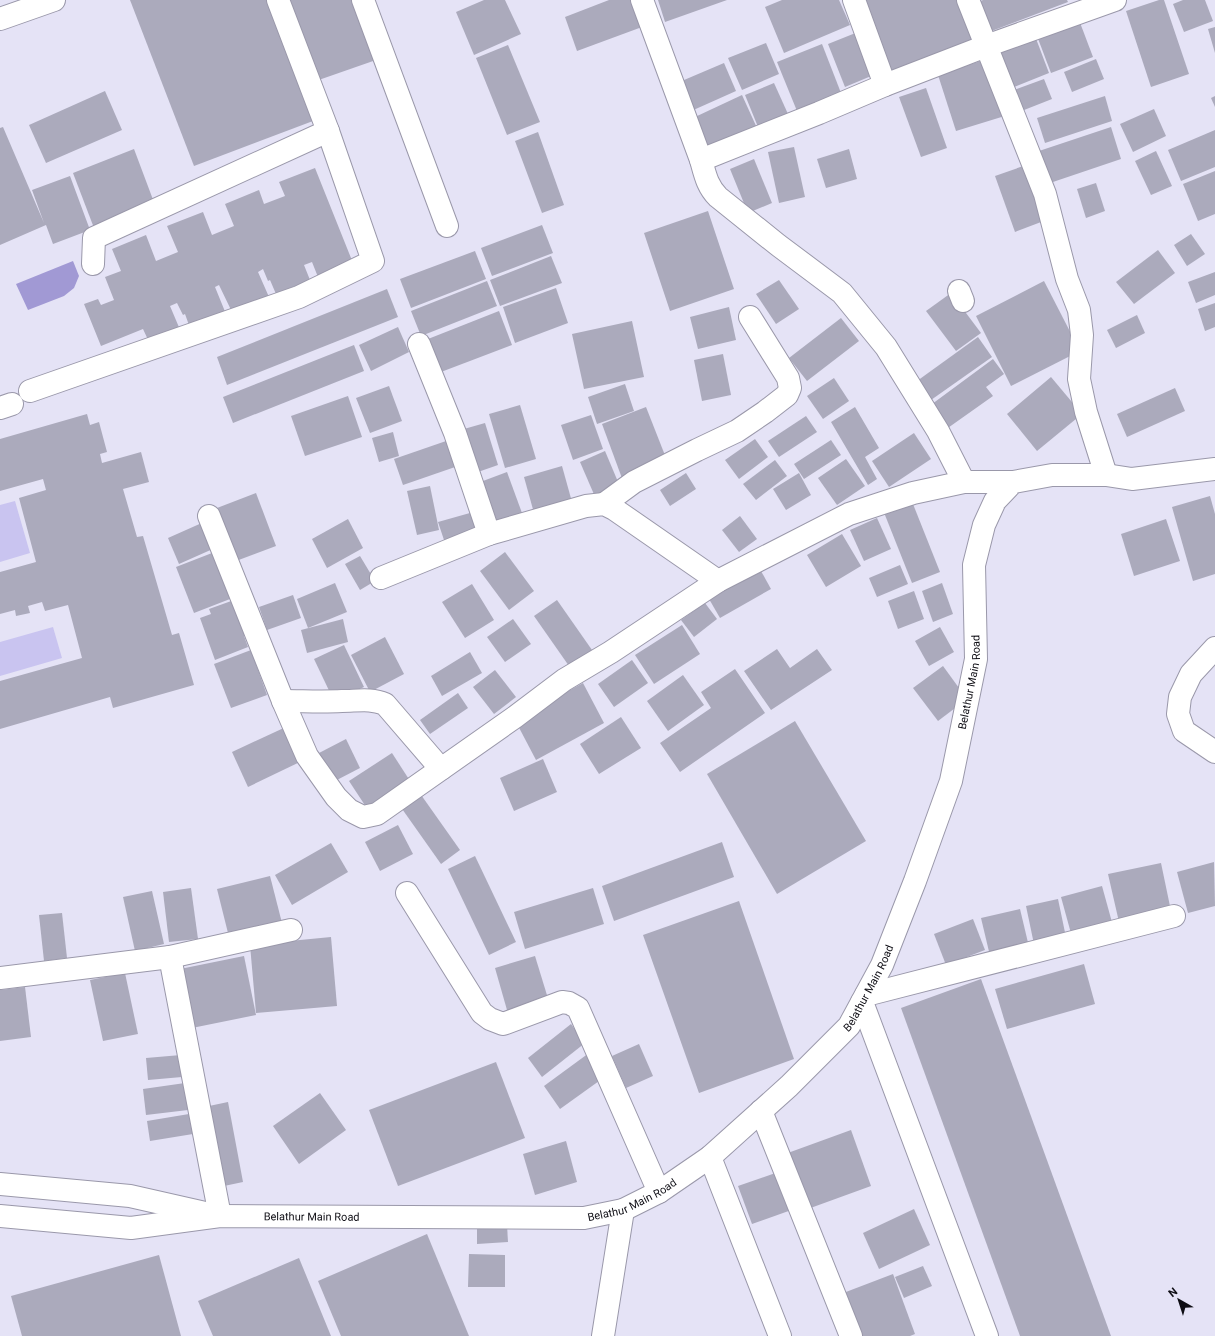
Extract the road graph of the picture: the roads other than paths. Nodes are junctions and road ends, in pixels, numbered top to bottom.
1 (54, 0) edge
2 (278, 0) edge
3 (363, 0) edge
4 (642, 0) edge
5 (854, 0) edge
6 (968, 0) edge
7 (1115, 0) edge
8 (1082, 6) edge
9 (0, 19) edge
10 (986, 46) junction
11 (885, 85) junction
12 (328, 131) junction
13 (701, 160) junction
14 (448, 226) dead end
15 (93, 264) dead end
16 (750, 317) dead end
17 (419, 344) dead end
18 (30, 391) dead end
19 (1215, 469) edge
20 (1106, 475) junction
21 (964, 482) junction
22 (1013, 482) junction
23 (604, 504) junction
24 (209, 516) dead end
25 (489, 534) junction
26 (380, 578) dead end
27 (718, 581) junction
28 (1215, 648) edge
29 (283, 701) junction
30 (1215, 752) edge
31 (441, 769) junction
32 (407, 893) dead end
33 (1174, 916) dead end
34 (291, 930) dead end
35 (170, 957) junction
36 (0, 978) edge
37 (864, 998) junction
38 (761, 1111) junction
39 (710, 1157) junction
40 (0, 1184) edge
41 (659, 1192) junction
42 (623, 1210) junction
43 (0, 1216) edge
44 (220, 1216) junction
45 (603, 1336) edge
46 (780, 1336) edge
47 (851, 1336) edge
48 (986, 1336) edge

1 - 9 street
2 - 12 street
3 - 14 street
4 - 13 street
5 - 11 street
6 - 10 street
7 - 8 street
8 - 10 street
10 - 11 street
10 - 20 street
11 - 13 street
12 - 15 street
12 - 18 street
13 - 21 street
16 - 23 street
17 - 25 street
19 - 20 street
20 - 22 street
21 - 22 street
21 - 27 street
22 - 37 street, Belathur Main Road
23 - 25 street
23 - 27 street
24 - 29 street
25 - 26 street
27 - 31 street
28 - 30 street
29 - 31 street
29 - 31 street
32 - 41 street
33 - 37 street
34 - 35 street
35 - 36 street
35 - 44 street
37 - 38 street, Belathur Main Road
37 - 48 street
38 - 39 street, Belathur Main Road
38 - 47 street
39 - 41 street, Belathur Main Road
39 - 46 street
40 - 44 street, Belathur Main Road
41 - 42 street, Belathur Main Road
42 - 44 street, Belathur Main Road
42 - 45 street
43 - 44 street, Belathur Main Road

